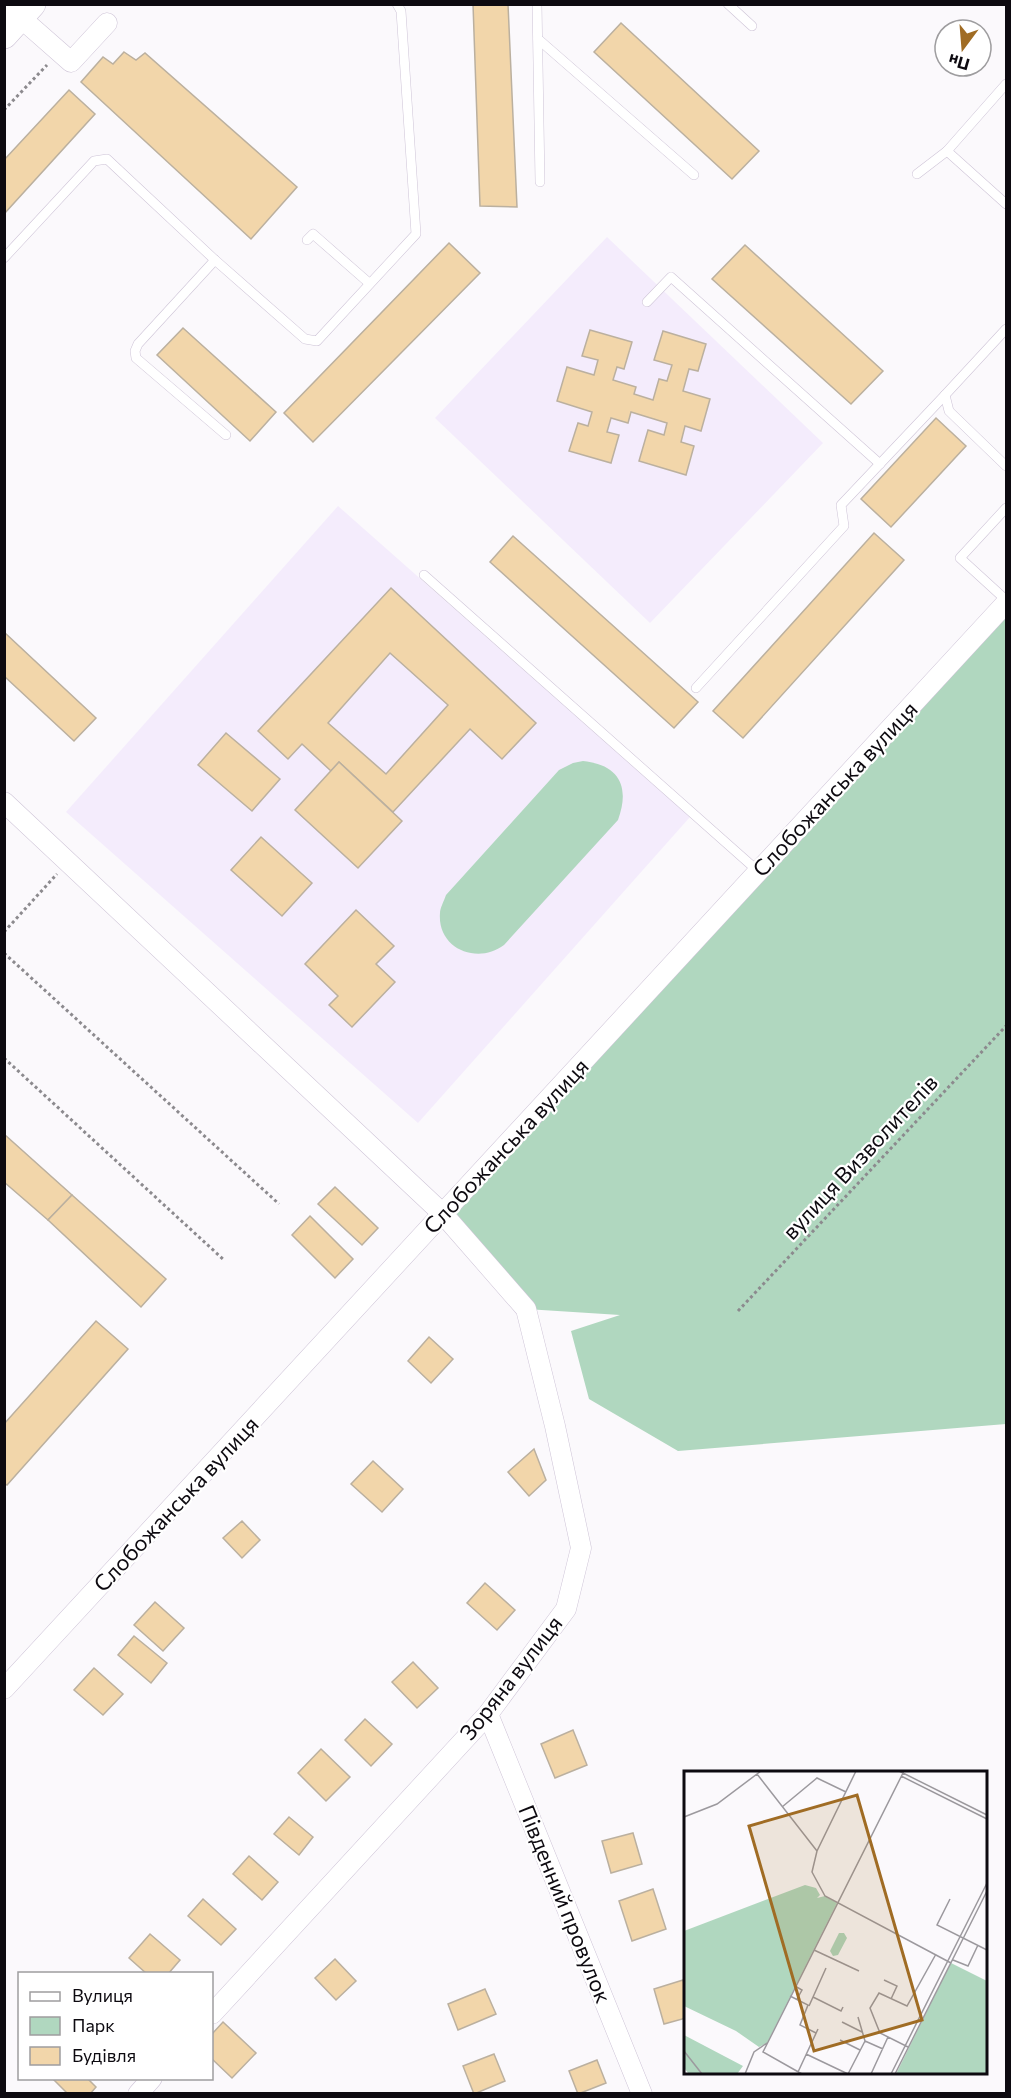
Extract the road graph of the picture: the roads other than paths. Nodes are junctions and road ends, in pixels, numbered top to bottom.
1 (398, 4) edge
2 (537, 4) edge
3 (728, 4) edge
4 (16, 15) edge
5 (107, 23) dead end
6 (752, 26) dead end
7 (538, 39) junction
8 (1006, 84) edge
9 (947, 151) junction
10 (917, 174) dead end
11 (694, 175) dead end
12 (540, 182) dead end
13 (1006, 204) edge
14 (307, 240) dead end
15 (4, 258) edge
16 (215, 260) junction
17 (369, 284) junction
18 (647, 302) dead end
19 (1006, 329) edge
20 (945, 395) junction
21 (226, 435) dead end
22 (880, 464) junction
23 (1006, 466) edge
24 (1006, 508) edge
25 (424, 575) dead end
26 (1006, 602) edge
27 (696, 688) dead end
28 (4, 802) edge
29 (759, 872) junction
30 (443, 1214) junction
31 (4, 1689) edge
32 (488, 1714) junction
33 (213, 2013) edge
34 (151, 2080) edge
35 (138, 2094) edge
36 (642, 2094) edge

1 - 17 lane
2 - 7 lane
3 - 6 lane
4 - 5 street
7 - 11 lane
7 - 12 lane
8 - 9 lane
9 - 10 lane
9 - 13 lane
14 - 17 lane
15 - 16 lane
16 - 17 lane
16 - 21 lane
18 - 22 lane
19 - 20 lane
20 - 22 lane
20 - 23 lane
22 - 27 lane
24 - 26 lane
25 - 29 lane
26 - 29 street, Слобожанська вулиця
28 - 30 street, Зоряна вулиця
29 - 30 street, Слобожанська вулиця
30 - 31 street, Слобожанська вулиця
30 - 32 street, Зоряна вулиця
32 - 33 street, Зоряна вулиця
32 - 36 street, Південний провулок
34 - 35 street

